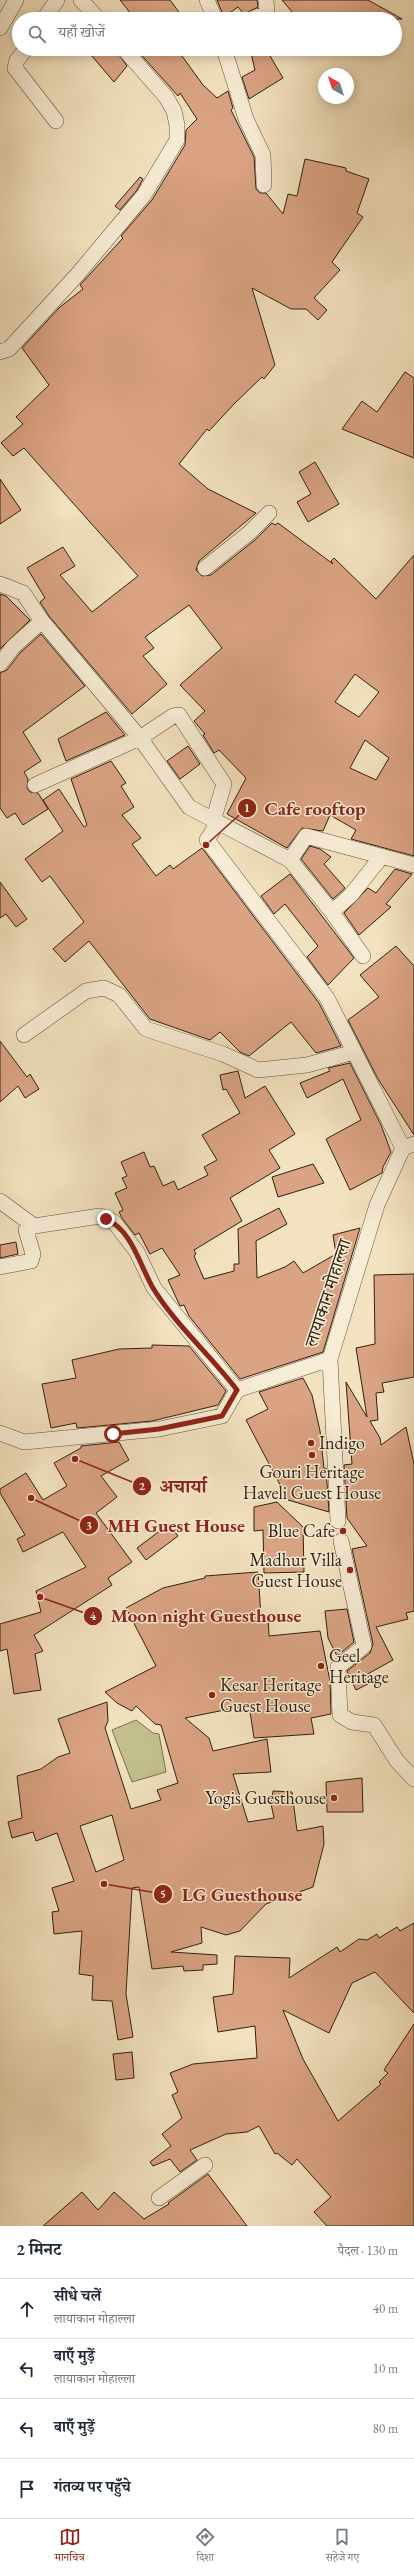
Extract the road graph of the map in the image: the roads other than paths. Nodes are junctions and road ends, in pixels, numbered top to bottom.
1 (16, 0) edge
2 (57, 0) edge
3 (81, 0) edge
4 (207, 0) edge
5 (266, 0) edge
6 (49, 12) edge
7 (92, 12) edge
8 (212, 12) edge
9 (267, 12) edge
10 (0, 28) edge
11 (20, 56) edge
12 (130, 56) edge
13 (226, 56) edge
14 (56, 121) dead end
15 (264, 185) dead end
16 (0, 352) edge
17 (269, 513) dead end
18 (205, 568) dead end
19 (0, 584) edge
20 (42, 621) junction
21 (0, 664) edge
22 (140, 738) junction
23 (35, 785) dead end
24 (215, 822) junction
25 (382, 856) junction
26 (290, 860) junction
27 (414, 865) edge
28 (332, 912) junction
29 (363, 956) dead end
30 (24, 1035) dead end
31 (354, 1052) junction
32 (409, 1146) edge
33 (0, 1201) edge
34 (34, 1226) junction
35 (0, 1267) edge
36 (330, 1359) junction
37 (237, 1390) junction
38 (0, 1433) edge
39 (338, 1521) dead end
40 (341, 1541) dead end
41 (414, 1779) edge
42 (205, 2165) dead end
43 (159, 2198) dead end

1 - 10 street
2 - 6 street
3 - 7 street
4 - 8 street
5 - 9 street
11 - 14 street
12 - 16 street
13 - 15 street
17 - 18 street
19 - 20 street
20 - 21 street
20 - 22 street
22 - 23 street
22 - 24 street
22 - 24 street
24 - 26 street
24 - 31 street
25 - 26 street
25 - 27 street
25 - 28 street
26 - 28 street
28 - 29 street
30 - 31 street
31 - 32 street
32 - 36 street, लायाकान मोहाल्ला
33 - 34 street
34 - 35 street
34 - 37 street
36 - 37 street, लायाकान मोहाल्ला
36 - 39 street
37 - 38 street
40 - 41 street
42 - 43 street

